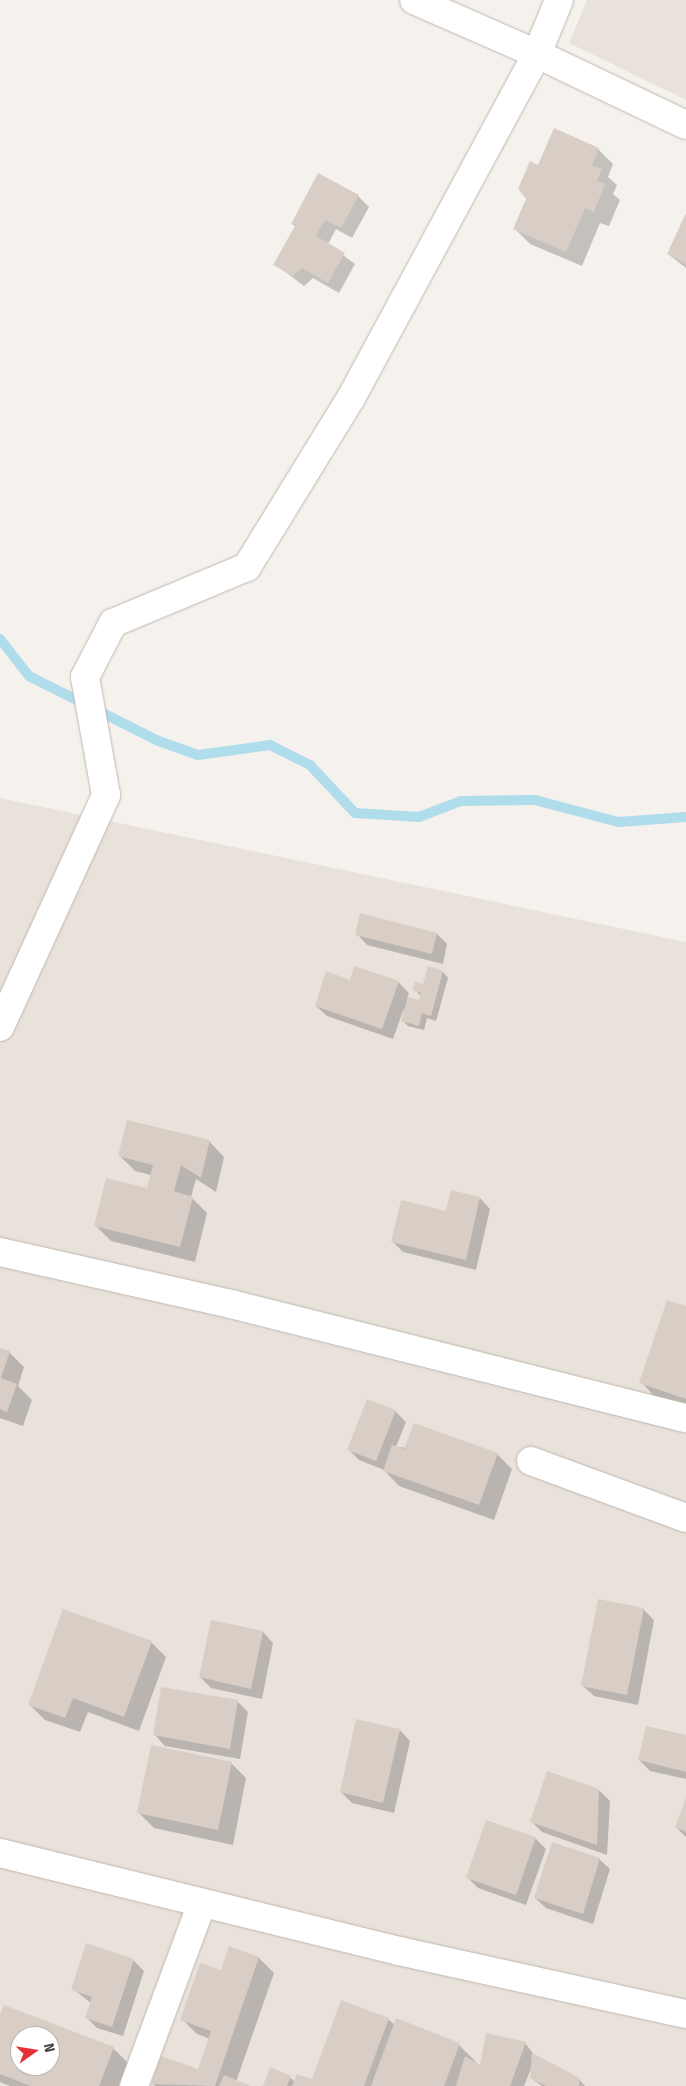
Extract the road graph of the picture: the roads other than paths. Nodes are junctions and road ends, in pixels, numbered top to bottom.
1 (414, 0) edge
2 (559, 0) edge
3 (537, 54) junction
4 (686, 126) edge
5 (0, 1027) edge
6 (0, 1252) edge
7 (686, 1418) edge
8 (531, 1461) dead end
9 (686, 1518) edge
10 (2, 1861) edge
11 (202, 1902) junction
12 (686, 2014) edge
13 (134, 2086) edge

1 - 3 street
2 - 3 street
3 - 4 street
3 - 5 street
6 - 7 street
8 - 9 street
10 - 11 street
11 - 12 street
11 - 13 street

